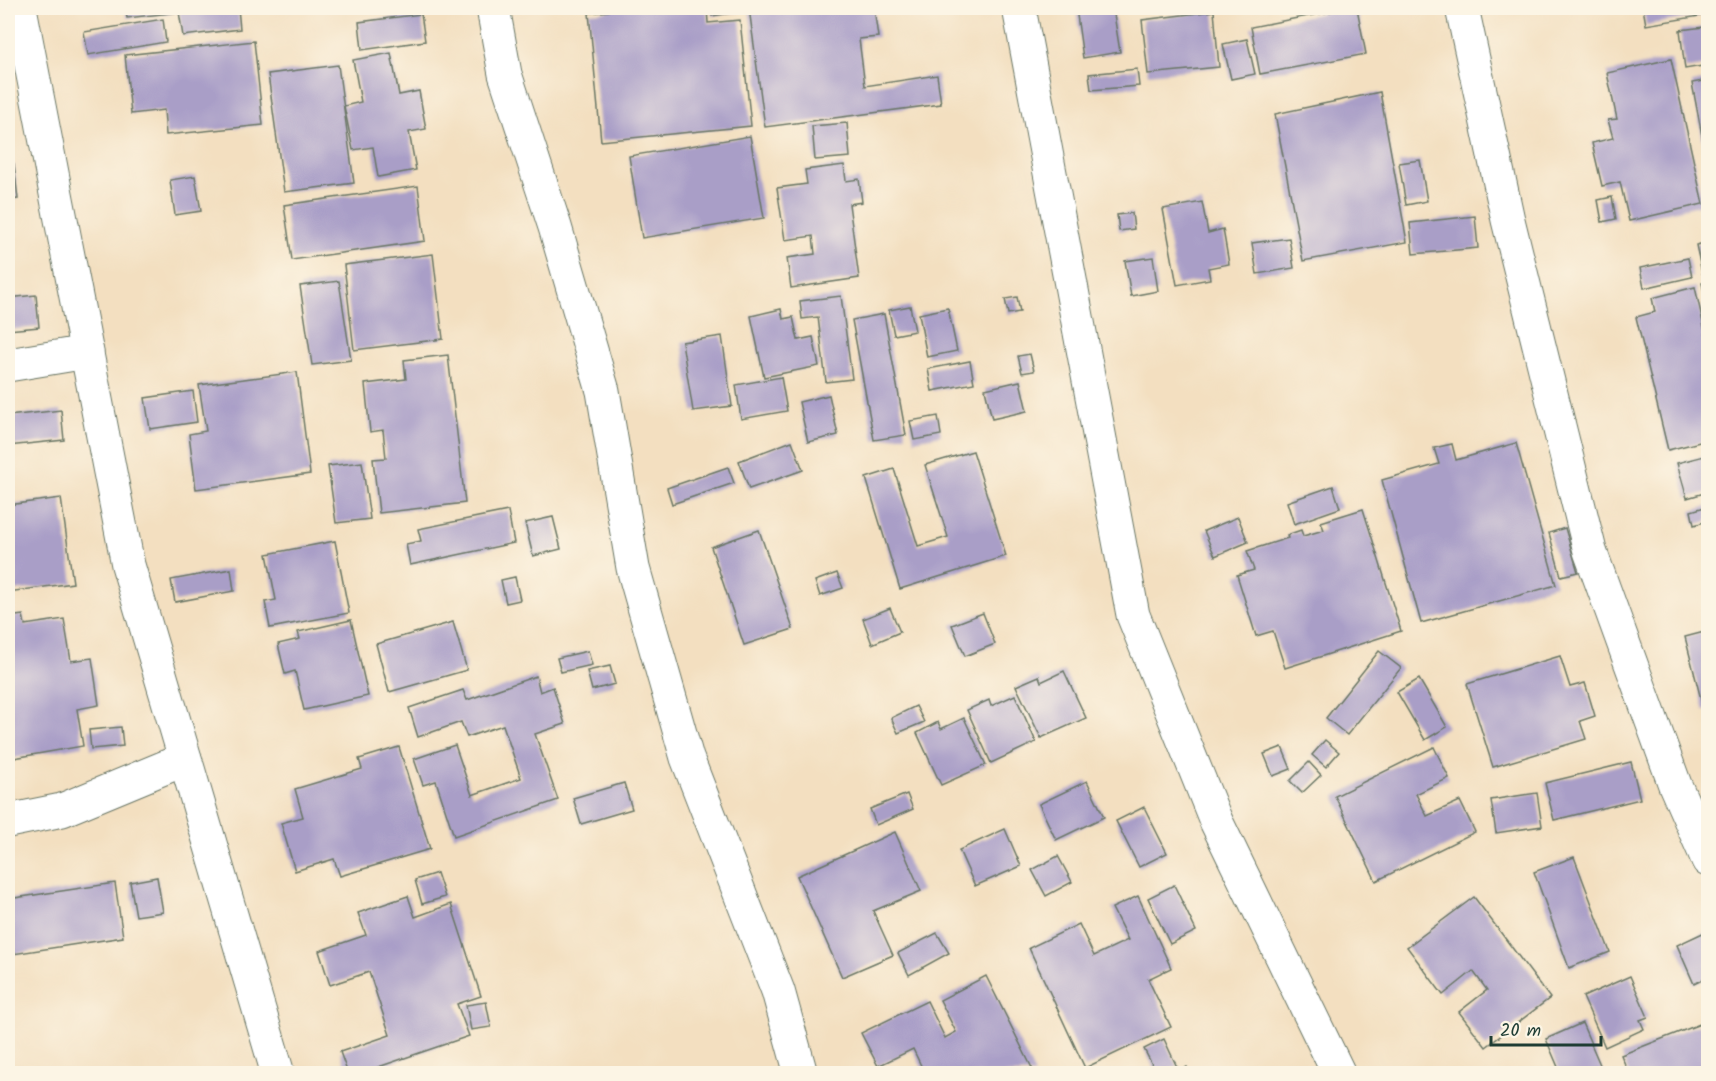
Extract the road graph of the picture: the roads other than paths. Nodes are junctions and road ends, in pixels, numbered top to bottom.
1 (20, 8) edge
2 (493, 8) edge
3 (1019, 8) edge
4 (1462, 8) edge
5 (87, 352) junction
6 (8, 365) edge
7 (185, 759) junction
8 (8, 821) edge
9 (1708, 860) edge
10 (278, 1074) edge
11 (801, 1074) edge
12 (1339, 1074) edge

1 - 5 street
2 - 11 street
3 - 12 street
4 - 9 street
5 - 6 street
5 - 7 street
7 - 8 street
7 - 10 street

